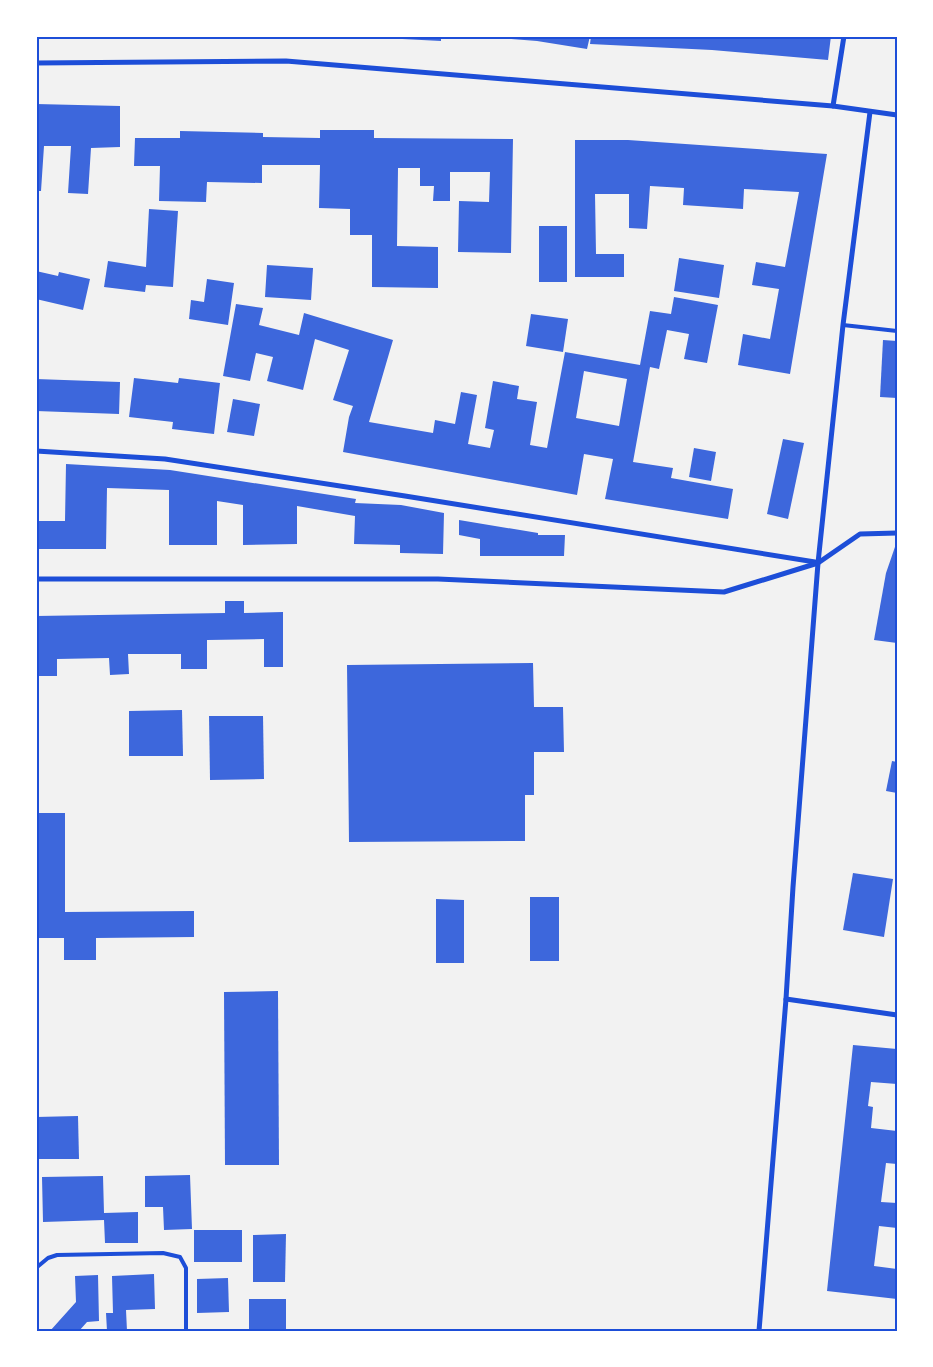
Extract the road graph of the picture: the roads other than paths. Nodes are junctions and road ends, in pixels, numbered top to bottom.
1 (844, 36) edge
2 (36, 63) edge
3 (833, 106) junction
4 (870, 112) junction
5 (897, 115) edge
6 (843, 325) junction
7 (897, 331) edge
8 (36, 452) edge
9 (897, 533) edge
10 (818, 563) junction
11 (36, 579) edge
12 (786, 999) junction
13 (897, 1015) edge
14 (36, 1268) edge
15 (186, 1331) edge
16 (759, 1331) edge

1 - 3 street
2 - 3 street
3 - 4 street
4 - 5 street
4 - 6 street
6 - 7 lane
6 - 10 street
8 - 10 street
9 - 10 street
10 - 11 street
10 - 12 street
12 - 13 street
12 - 16 street
14 - 15 lane

